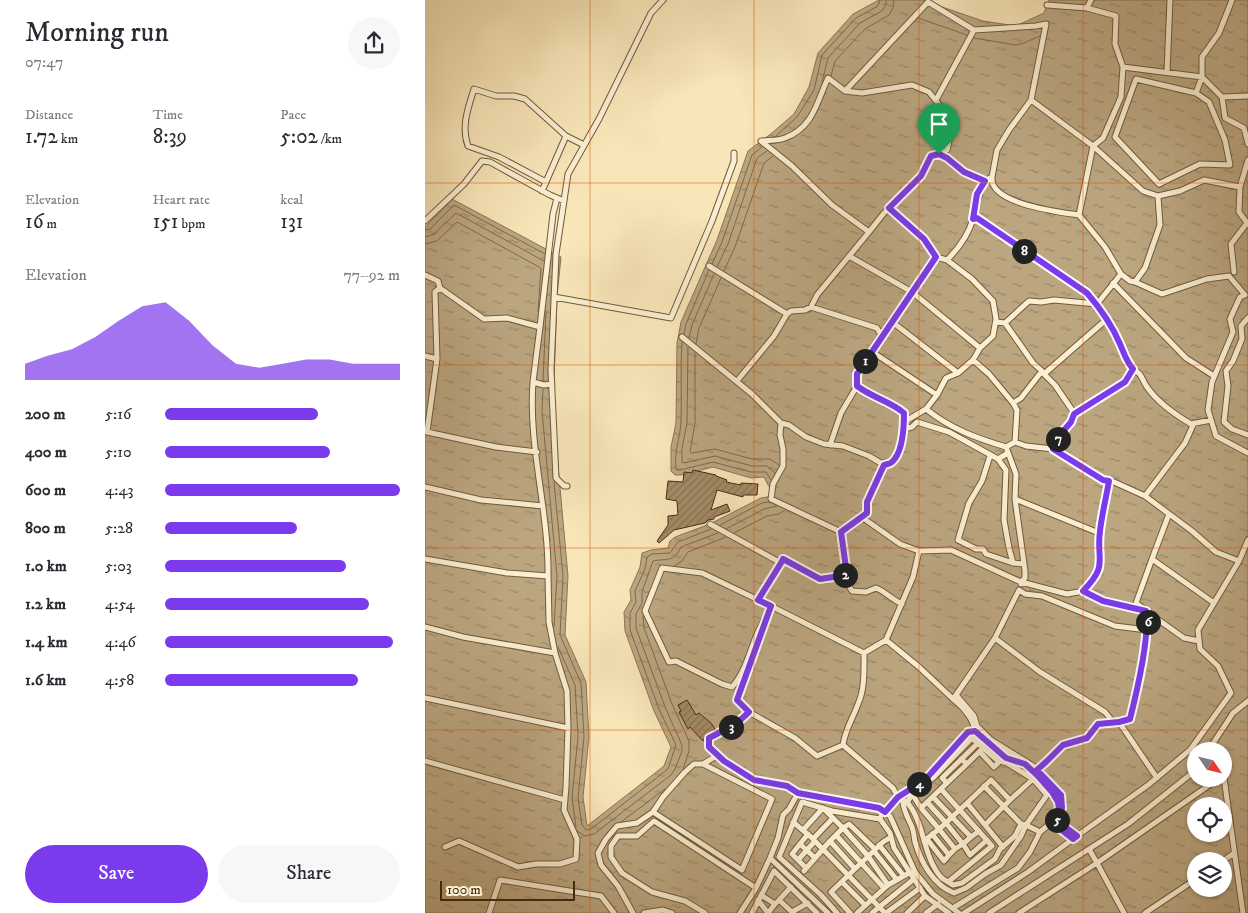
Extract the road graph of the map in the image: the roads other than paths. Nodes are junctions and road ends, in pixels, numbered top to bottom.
1 (663, 0) edge
2 (1091, 0) edge
3 (1170, 0) edge
4 (1232, 0) edge
5 (1047, 5) dead end
6 (1087, 8) junction
7 (974, 30) junction
8 (1123, 67) junction
9 (1167, 72) junction
10 (1202, 77) junction
11 (845, 91) junction
12 (1195, 93) junction
13 (1248, 96) edge
14 (1222, 97) junction
15 (935, 100) junction
16 (1031, 100) junction
17 (566, 136) junction
18 (1248, 144) edge
19 (584, 145) junction
20 (1093, 146) junction
21 (733, 153) dead end
22 (939, 154) junction
23 (1248, 160) edge
24 (992, 178) junction
25 (985, 181) junction
26 (546, 182) junction
27 (1240, 187) junction
28 (542, 191) junction
29 (1158, 196) junction
30 (557, 198) junction
31 (564, 201) junction
32 (889, 208) junction
33 (1079, 215) junction
34 (973, 219) junction
35 (425, 221) edge
36 (1248, 223) edge
37 (869, 232) junction
38 (849, 256) junction
39 (936, 257) junction
40 (947, 260) junction
41 (709, 266) dead end
42 (1234, 272) dead end
43 (1121, 274) junction
44 (425, 275) edge
45 (1135, 282) junction
46 (1113, 283) junction
47 (440, 288) junction
48 (912, 292) junction
49 (554, 297) junction
50 (1097, 304) junction
51 (811, 307) junction
52 (787, 314) junction
53 (1248, 318) edge
54 (1107, 319) junction
55 (891, 321) junction
56 (996, 322) junction
57 (1005, 323) junction
58 (540, 327) junction
59 (881, 335) junction
60 (682, 337) dead end
61 (980, 348) junction
62 (871, 351) junction
63 (425, 356) edge
64 (437, 359) junction
65 (973, 360) junction
66 (1133, 369) junction
67 (958, 373) junction
68 (1043, 373) junction
69 (1214, 376) junction
70 (737, 381) junction
71 (533, 382) junction
72 (552, 384) junction
73 (857, 386) junction
74 (937, 395) junction
75 (1013, 403) junction
76 (926, 409) junction
77 (1074, 414) junction
78 (1211, 420) junction
79 (904, 422) junction
80 (781, 423) junction
81 (1194, 423) junction
82 (904, 429) junction
83 (1248, 435) edge
84 (1015, 442) junction
85 (830, 445) junction
86 (1053, 449) junction
87 (1007, 450) junction
88 (537, 452) junction
89 (1248, 453) edge
90 (990, 456) junction
91 (998, 459) junction
92 (884, 465) junction
93 (1109, 481) junction
94 (567, 486) dead end
95 (425, 487) edge
96 (1145, 496) junction
97 (1015, 499) junction
98 (543, 506) junction
99 (1169, 514) junction
100 (863, 518) junction
101 (710, 524) dead end
102 (841, 532) junction
103 (1099, 533) junction
104 (1248, 540) edge
105 (919, 551) junction
106 (1152, 559) junction
107 (425, 560) edge
108 (1239, 561) junction
109 (781, 563) junction
110 (1013, 563) junction
111 (1024, 564) junction
112 (847, 575) junction
113 (549, 576) junction
114 (1021, 582) junction
115 (1019, 590) junction
116 (1083, 591) junction
117 (758, 600) junction
118 (1214, 603) junction
119 (901, 604) junction
120 (771, 606) junction
121 (1146, 611) junction
122 (767, 616) junction
123 (425, 627) edge
124 (1147, 630) junction
125 (995, 638) junction
126 (886, 640) junction
127 (1199, 641) junction
128 (555, 653) junction
129 (864, 653) junction
130 (955, 697) junction
131 (425, 698) edge
132 (1248, 701) edge
133 (749, 712) junction
134 (1117, 723) junction
135 (568, 728) junction
136 (975, 731) junction
137 (1216, 742) edge
138 (978, 743) junction
139 (843, 745) junction
140 (982, 750) junction
141 (718, 755) junction
142 (961, 759) junction
143 (425, 761) edge
144 (703, 764) junction
145 (967, 764) junction
146 (1037, 770) junction
147 (1187, 777) edge
148 (1157, 778) junction
149 (1033, 779) junction
150 (947, 783) junction
151 (984, 786) junction
152 (1205, 788) edge
153 (1225, 788) edge
154 (941, 789) junction
155 (798, 793) junction
156 (1049, 793) junction
157 (913, 794) junction
158 (933, 796) junction
159 (565, 800) junction
160 (1010, 800) junction
161 (903, 801) junction
162 (927, 802) junction
163 (967, 803) junction
164 (1004, 807) junction
165 (823, 808) junction
166 (921, 808) junction
167 (960, 810) junction
168 (884, 811) junction
169 (653, 812) junction
170 (833, 818) junction
171 (952, 818) junction
172 (880, 819) junction
173 (793, 822) junction
174 (1051, 822) junction
175 (946, 823) junction
176 (1023, 825) junction
177 (985, 826) junction
178 (843, 828) junction
179 (939, 829) junction
180 (979, 831) junction
181 (806, 832) junction
182 (1040, 832) junction
183 (932, 834) junction
184 (836, 835) junction
185 (891, 837) junction
186 (971, 837) junction
187 (1075, 838) junction
188 (814, 840) junction
189 (925, 840) junction
190 (987, 840) junction
191 (830, 841) junction
192 (800, 844) junction
193 (963, 844) junction
194 (445, 847) dead end
195 (1003, 847) junction
196 (876, 848) junction
197 (824, 849) junction
198 (955, 849) junction
199 (1089, 849) junction
200 (807, 851) junction
201 (1234, 853) joint
202 (949, 855) junction
203 (868, 856) junction
204 (770, 858) junction
205 (815, 858) junction
206 (798, 860) junction
207 (944, 861) junction
208 (862, 862) junction
209 (1097, 863) junction
210 (806, 868) junction
211 (855, 869) junction
212 (937, 869) junction
213 (907, 874) junction
214 (800, 875) junction
215 (849, 875) junction
216 (897, 880) junction
217 (914, 880) junction
218 (842, 882) junction
219 (948, 882) junction
220 (1187, 885) edge
221 (791, 887) junction
222 (886, 887) junction
223 (756, 888) junction
224 (920, 888) junction
225 (895, 894) junction
226 (761, 895) junction
227 (925, 896) junction
228 (872, 898) junction
229 (758, 900) junction
230 (920, 901) junction
231 (777, 902) junction
232 (901, 902) junction
233 (808, 903) junction
234 (938, 904) junction
235 (865, 905) junction
236 (880, 907) junction
237 (953, 908) junction
238 (927, 912) edge
239 (489, 913) edge
240 (614, 913) edge
241 (633, 913) edge
242 (644, 913) edge
243 (672, 913) edge
244 (705, 913) edge
245 (740, 913) edge
246 (751, 913) edge
247 (792, 913) edge
248 (817, 913) edge
249 (828, 913) edge
250 (837, 913) edge
251 (850, 913) edge
252 (857, 913) edge
253 (872, 913) edge
254 (886, 913) edge
255 (907, 913) edge
256 (949, 913) edge
257 (959, 913) edge
258 (964, 913) edge
259 (989, 913) edge
260 (1019, 913) edge
261 (1124, 913) edge
262 (1145, 913) edge
263 (1243, 913) edge

1 - 19 lane
2 - 6 lane
3 - 9 lane
4 - 10 lane
5 - 6 lane
6 - 8 lane
7 - 11 lane
7 - 15 lane
7 - 16 lane
8 - 9 lane
8 - 20 lane
9 - 10 lane
10 - 12 lane
10 - 14 lane
11 - 15 lane
11 - 37 lane
12 - 12 lane
13 - 14 lane
14 - 18 lane
15 - 22 lane
16 - 20 lane
16 - 24 lane
17 - 19 lane
17 - 26 lane
17 - 26 lane
19 - 31 lane
20 - 29 lane
20 - 33 lane
21 - 49 lane
22 - 25 lane
22 - 32 lane
23 - 27 lane
24 - 25 lane
24 - 33 lane
25 - 34 lane
26 - 28 lane
27 - 29 lane
27 - 36 lane
28 - 30 lane
28 - 35 lane
29 - 45 lane
30 - 31 lane
30 - 58 lane
31 - 49 lane
32 - 37 lane
32 - 39 lane
33 - 43 lane
34 - 40 lane
34 - 50 lane
36 - 42 lane
37 - 38 lane
38 - 48 lane
38 - 51 lane
39 - 40 lane
39 - 48 lane
40 - 56 lane
41 - 52 lane
43 - 45 lane
43 - 46 lane
44 - 47 lane
45 - 69 lane
46 - 50 lane
46 - 69 lane
47 - 58 lane
47 - 64 lane
48 - 55 lane
48 - 61 lane
49 - 72 lane
50 - 54 lane
50 - 57 lane
51 - 52 lane
51 - 59 lane
52 - 70 lane
53 - 83 lane
54 - 66 lane
54 - 68 lane
55 - 59 lane
55 - 67 lane
56 - 57 lane
56 - 61 lane
57 - 68 lane
58 - 71 lane
59 - 62 lane
60 - 70 lane
61 - 65 lane
62 - 73 lane
62 - 74 lane
63 - 64 lane
64 - 88 lane
65 - 67 lane
65 - 75 lane
66 - 77 lane
66 - 81 lane
67 - 74 lane
68 - 75 lane
68 - 77 lane
69 - 78 lane
70 - 80 lane
71 - 72 lane
71 - 88 lane
72 - 94 lane
73 - 79 lane
73 - 85 lane
74 - 76 lane
75 - 84 lane
76 - 79 lane
76 - 87 lane
77 - 86 lane
78 - 81 lane
78 - 89 lane
79 - 82 lane
80 - 85 lane
80 - 102 lane
81 - 96 lane
82 - 90 lane
82 - 92 lane
84 - 86 lane
84 - 87 lane
85 - 92 lane
86 - 93 lane
87 - 91 lane
87 - 97 lane
88 - 98 lane
90 - 91 lane
90 - 110 lane
91 - 110 lane
92 - 100 lane
93 - 96 lane
93 - 103 lane
95 - 98 lane
96 - 99 lane
97 - 103 lane
97 - 111 lane
98 - 113 lane
99 - 106 lane
99 - 108 lane
100 - 102 lane
100 - 105 lane
101 - 109 lane
102 - 112 lane
103 - 116 lane
104 - 108 lane
105 - 114 lane
105 - 119 lane
106 - 118 lane
106 - 121 lane
107 - 113 lane
108 - 118 lane
109 - 112 lane
109 - 117 lane
110 - 111 lane
111 - 114 lane
112 - 119 lane
113 - 128 lane
114 - 115 lane
114 - 116 lane
115 - 124 lane
115 - 125 lane
116 - 121 lane
117 - 120 lane
117 - 122 lane
118 - 127 lane
119 - 126 lane
120 - 122 lane
120 - 129 lane
121 - 124 lane
121 - 127 lane
122 - 133 lane
123 - 128 lane
124 - 134 lane
125 - 130 lane
125 - 134 lane
126 - 129 lane
126 - 130 lane
127 - 148 lane
128 - 135 lane
129 - 139 lane
130 - 136 lane
130 - 146 lane
131 - 135 lane
132 - 137 lane
133 - 139 lane
133 - 141 lane
134 - 146 lane
134 - 148 lane
135 - 159 lane
136 - 156 lane
136 - 161 lane
138 - 140 lane
138 - 142 lane
138 - 157 lane
139 - 161 lane
140 - 145 lane
140 - 149 lane
141 - 144 lane
141 - 155 lane
142 - 145 lane
142 - 150 lane
143 - 159 lane
144 - 169 lane
144 - 169 lane
145 - 150 lane
146 - 187 lane
147 - 199 lane
148 - 187 lane
149 - 156 lane
149 - 160 lane
150 - 154 lane
151 - 160 lane
151 - 163 lane
151 - 164 lane
152 - 209 lane
153 - 201 lane
154 - 158 lane
154 - 167 lane
155 - 168 lane
155 - 204 lane
156 - 174 lane
156 - 176 lane
157 - 161 lane
157 - 166 lane
158 - 162 lane
158 - 171 lane
159 - 194 lane
160 - 164 lane
161 - 168 lane
161 - 176 lane
161 - 189 lane
162 - 166 lane
162 - 175 lane
163 - 167 lane
163 - 177 lane
164 - 176 lane
164 - 177 lane
165 - 170 lane
165 - 172 lane
165 - 173 lane
165 - 181 lane
166 - 179 lane
167 - 171 lane
167 - 180 lane
168 - 172 lane
168 - 237 lane
169 - 241 lane
170 - 178 lane
170 - 188 lane
171 - 175 lane
171 - 186 lane
172 - 185 lane
173 - 181 lane
173 - 214 lane
174 - 182 lane
174 - 187 lane
175 - 179 lane
175 - 193 lane
176 - 182 lane
176 - 195 lane
177 - 195 lane
178 - 184 lane
178 - 196 lane
178 - 203 lane
179 - 183 lane
179 - 198 lane
180 - 186 lane
180 - 190 lane
181 - 188 lane
181 - 192 lane
182 - 237 lane
183 - 189 lane
183 - 202 lane
184 - 191 lane
184 - 208 lane
185 - 196 lane
185 - 213 lane
186 - 193 lane
187 - 258 lane
188 - 197 lane
188 - 200 lane
189 - 207 lane
189 - 212 lane
190 - 193 lane
190 - 219 lane
191 - 197 lane
191 - 211 lane
192 - 200 lane
192 - 206 lane
193 - 198 lane
195 - 219 lane
196 - 203 lane
196 - 213 lane
196 - 216 lane
197 - 205 lane
197 - 215 lane
198 - 202 lane
199 - 209 lane
199 - 259 lane
200 - 205 lane
200 - 206 lane
201 - 263 lane
202 - 207 lane
203 - 208 lane
203 - 222 lane
204 - 223 lane
204 - 249 lane
205 - 210 lane
206 - 210 lane
207 - 212 lane
208 - 211 lane
208 - 222 lane
209 - 260 lane
209 - 261 lane
210 - 214 lane
211 - 215 lane
212 - 219 lane
213 - 216 lane
213 - 217 lane
214 - 250 lane
215 - 218 lane
215 - 228 lane
216 - 222 lane
217 - 224 lane
217 - 225 lane
218 - 235 lane
218 - 251 lane
220 - 262 lane
221 - 226 lane
221 - 231 lane
221 - 233 lane
222 - 228 lane
223 - 244 lane
223 - 245 lane
224 - 227 lane
224 - 232 lane
225 - 232 lane
225 - 236 lane
226 - 229 lane
226 - 231 lane
227 - 230 lane
227 - 234 lane
228 - 235 lane
228 - 236 lane
229 - 231 lane
229 - 246 lane
230 - 238 lane
230 - 255 lane
231 - 247 lane
232 - 254 lane
233 - 247 lane
233 - 248 lane
234 - 238 lane
234 - 256 lane
235 - 252 lane
236 - 253 lane
236 - 254 lane
237 - 257 lane
239 - 240 lane
242 - 243 lane

